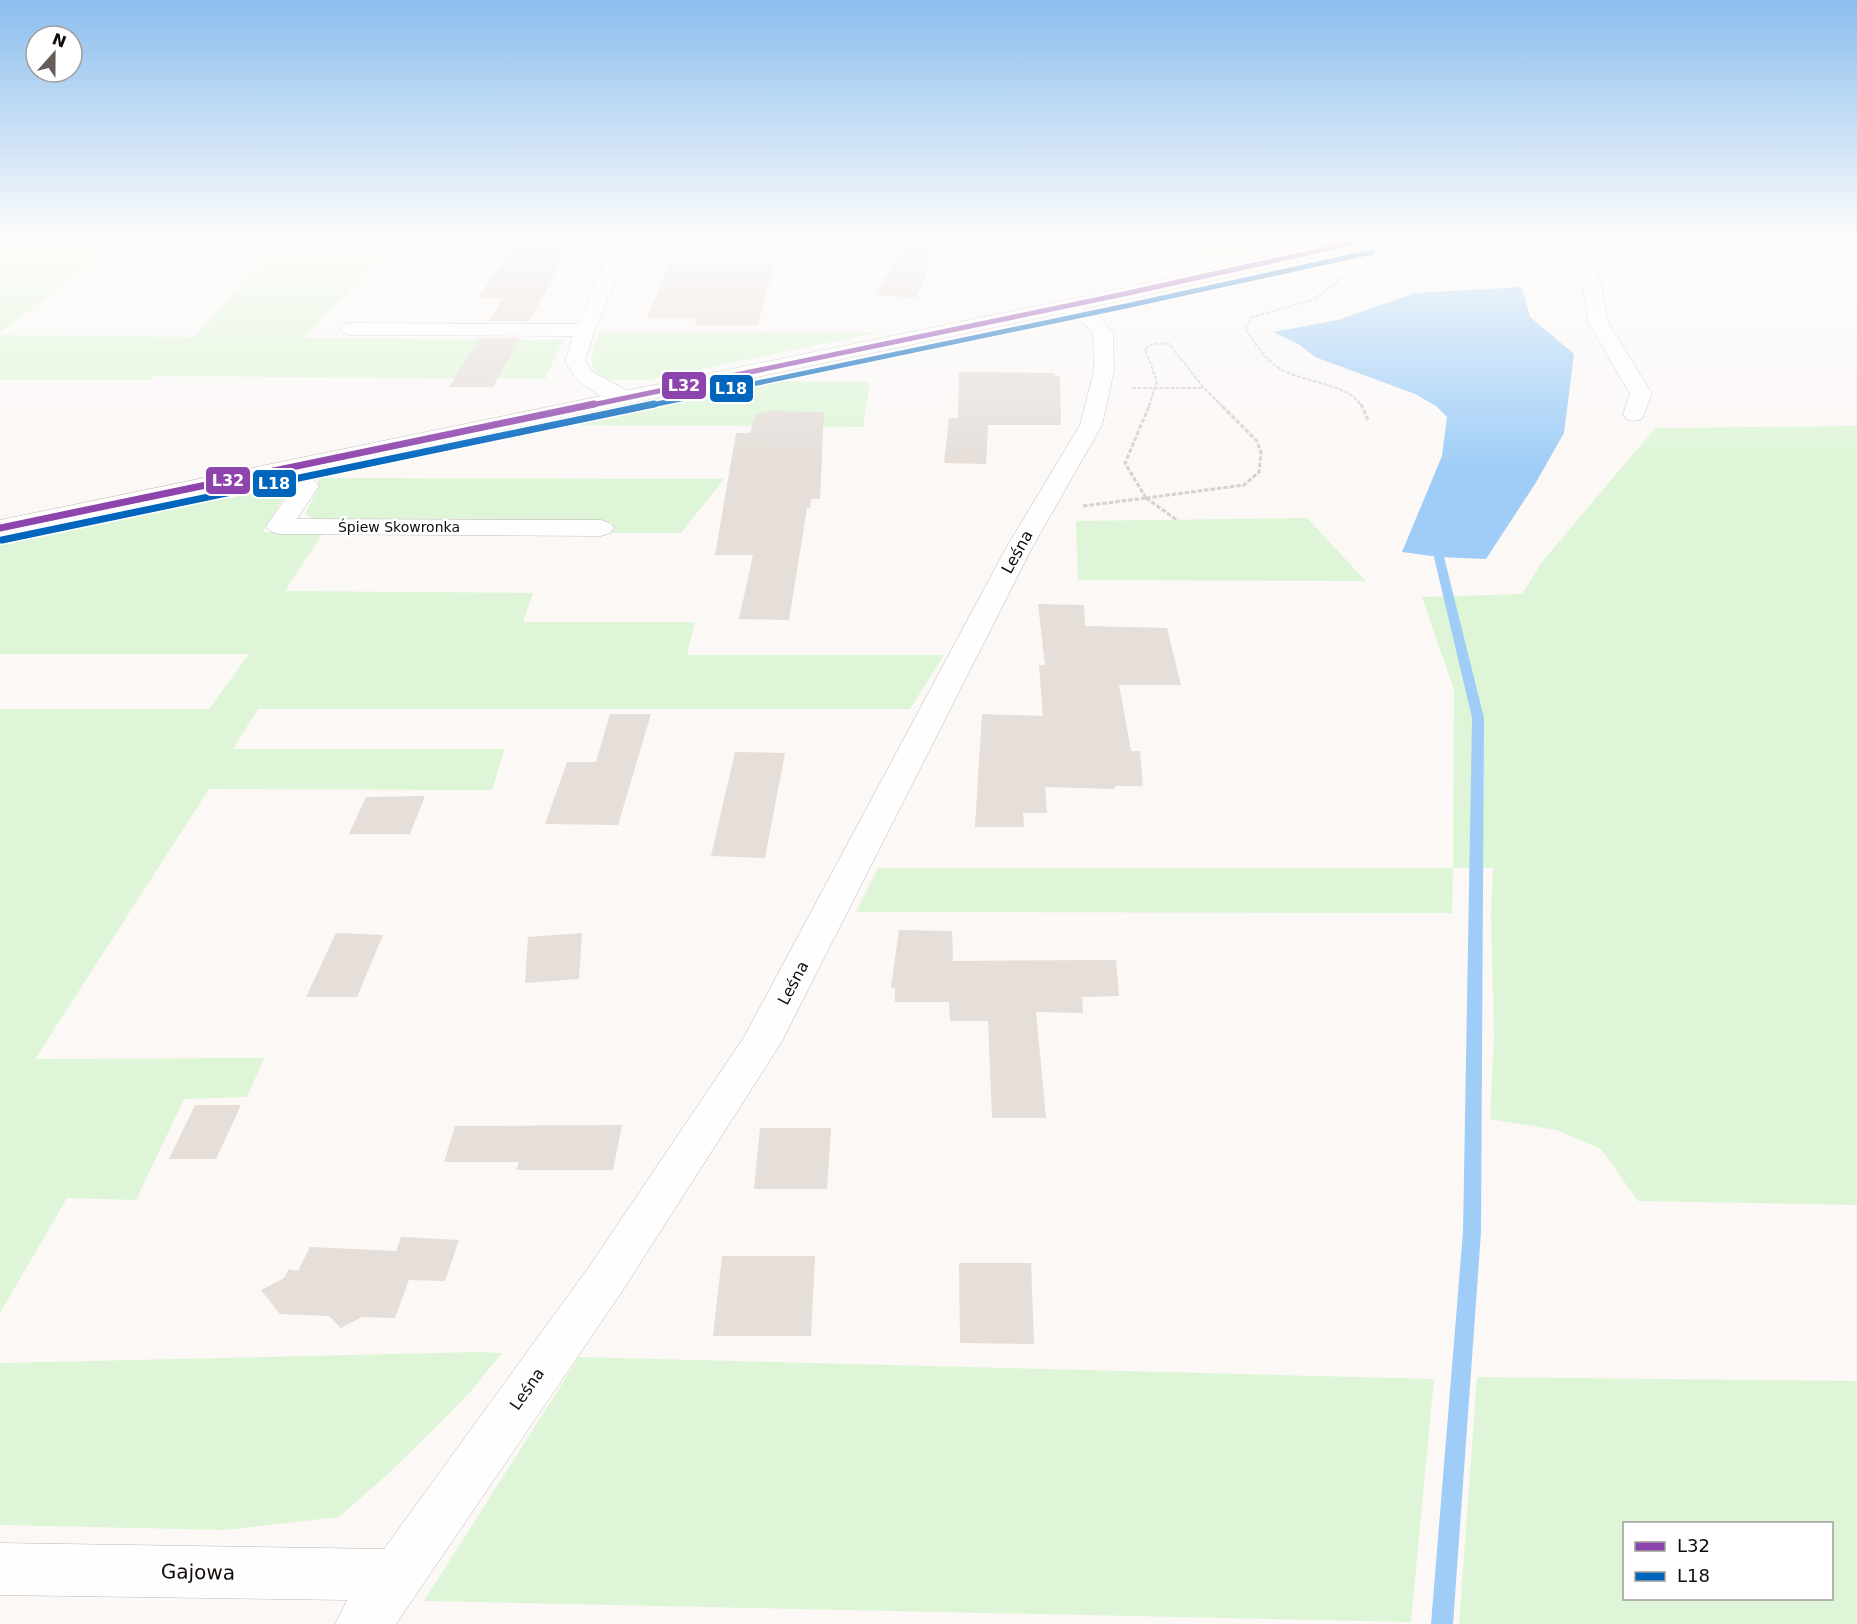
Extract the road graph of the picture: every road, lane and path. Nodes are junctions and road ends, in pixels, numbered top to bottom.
1 (591, 316) edge
2 (1020, 316) edge
3 (1084, 316) edge
4 (1256, 316) edge
5 (1597, 316) edge
6 (350, 329) dead end
7 (585, 330) junction
8 (1101, 387) junction
9 (1204, 388) junction
10 (1156, 389) junction
11 (624, 398) junction
12 (1634, 414) dead end
13 (1368, 420) dead end
14 (279, 470) junction
15 (1146, 498) junction
16 (1040, 512) junction
17 (1177, 520) dead end
18 (0, 528) edge
19 (602, 528) dead end
20 (0, 1569) edge
21 (396, 1575) junction
22 (363, 1624) edge

1 - 7 street
2 - 11 street
3 - 8 street, Leśna
4 - 13 path
5 - 12 street
6 - 7 street
7 - 11 street
8 - 10 path
8 - 16 street, Leśna
9 - 10 path
9 - 10 path
9 - 15 path
10 - 15 path
11 - 14 street
14 - 18 street
14 - 19 street, Śpiew Skowronka
15 - 16 path
15 - 17 path
16 - 21 street, Leśna
20 - 21 street, Gajowa
21 - 22 street, Leśna

